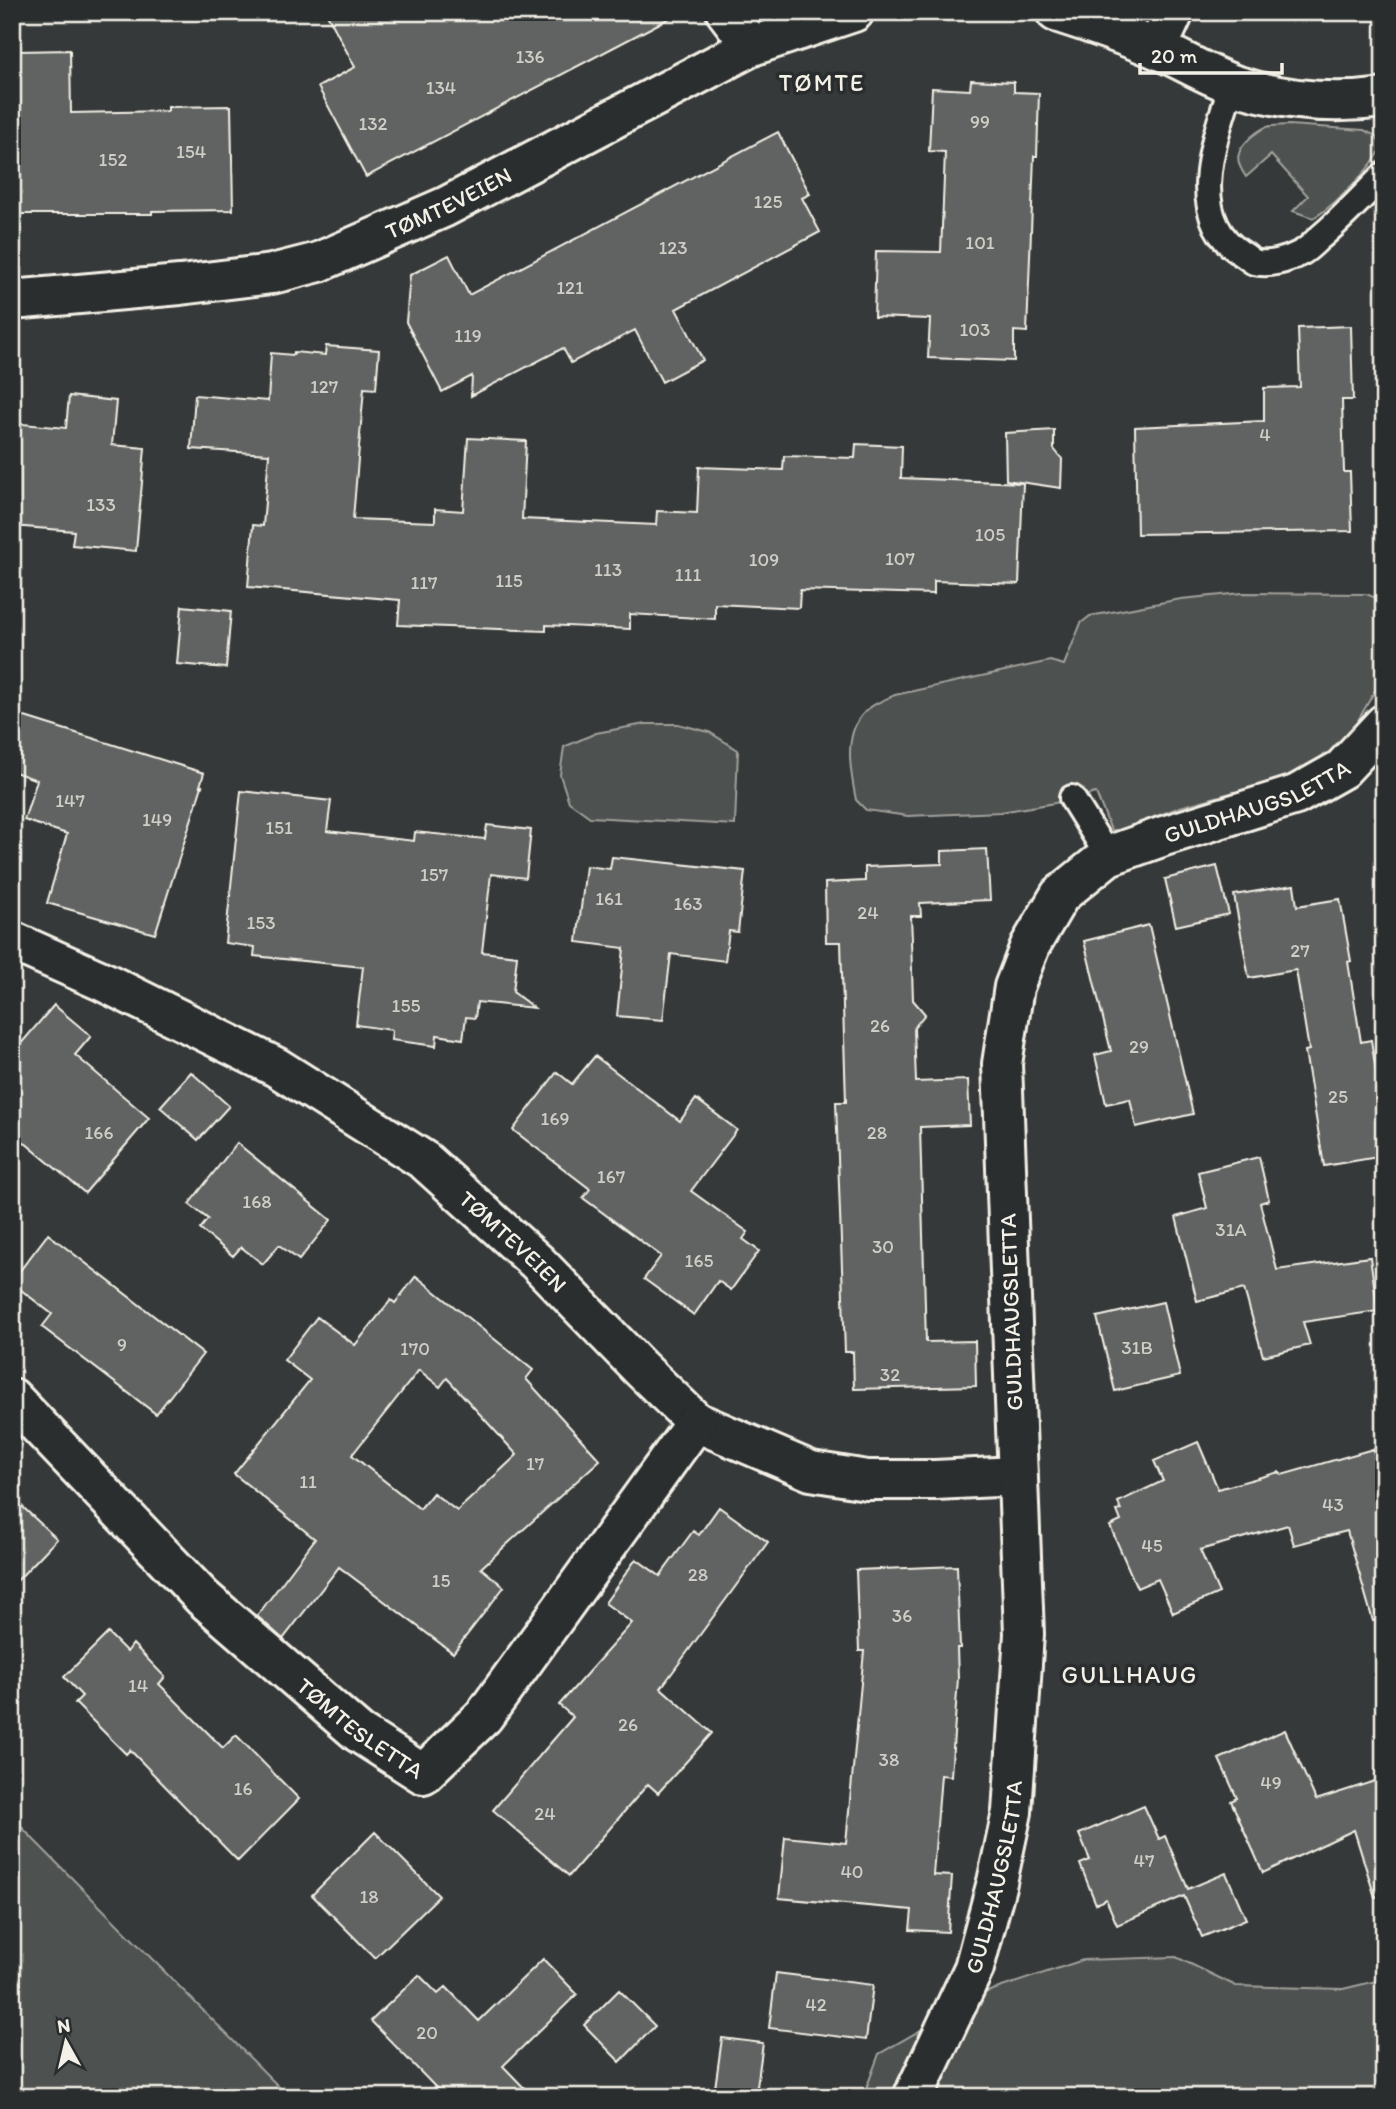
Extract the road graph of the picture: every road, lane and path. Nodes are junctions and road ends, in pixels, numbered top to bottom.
1 (726, 12) edge
2 (854, 12) edge
3 (1056, 12) edge
4 (1174, 12) edge
5 (752, 46) junction
6 (1157, 49) junction
7 (1232, 84) junction
8 (1384, 98) edge
9 (1384, 175) edge
10 (12, 300) edge
11 (1384, 724) edge
12 (1072, 799) dead end
13 (1108, 856) junction
14 (12, 941) edge
15 (12, 1398) edge
16 (696, 1422) junction
17 (1017, 1476) junction
18 (913, 2097) edge

1 - 5 street
2 - 5 street, TØMTEVEIEN
3 - 6 street
4 - 6 street
5 - 10 street, TØMTEVEIEN
6 - 7 street
7 - 8 street
7 - 9 lane
11 - 13 street, GULDHAUGSLETTA
12 - 13 lane
13 - 17 street, GULDHAUGSLETTA
14 - 16 street, TØMTEVEIEN
15 - 16 street, TØMTESLETTA
16 - 17 street, TØMTEVEIEN
17 - 18 street, GULDHAUGSLETTA

